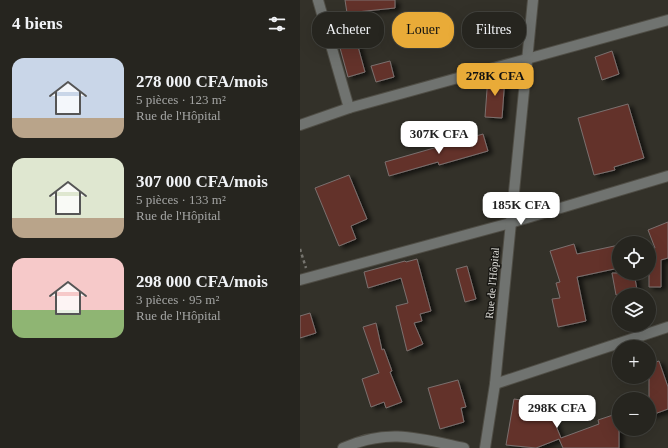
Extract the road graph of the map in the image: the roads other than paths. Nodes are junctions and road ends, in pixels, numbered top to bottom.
1 (318, 0) edge
2 (533, 0) edge
3 (668, 20) edge
4 (526, 60) junction
5 (349, 108) junction
6 (300, 125) edge
7 (668, 176) edge
8 (510, 223) junction
9 (304, 279) edge
10 (668, 327) edge
11 (495, 384) junction
12 (343, 448) edge
13 (464, 448) edge
14 (485, 448) edge

1 - 5 street
2 - 4 street, Rue de l'Hôpital
3 - 4 street
4 - 5 street
4 - 8 street, Rue de l'Hôpital
5 - 6 street
7 - 8 street
8 - 9 street
8 - 11 street, Rue de l'Hôpital
10 - 11 street
11 - 14 street, Rue de l'Hôpital
12 - 13 street

